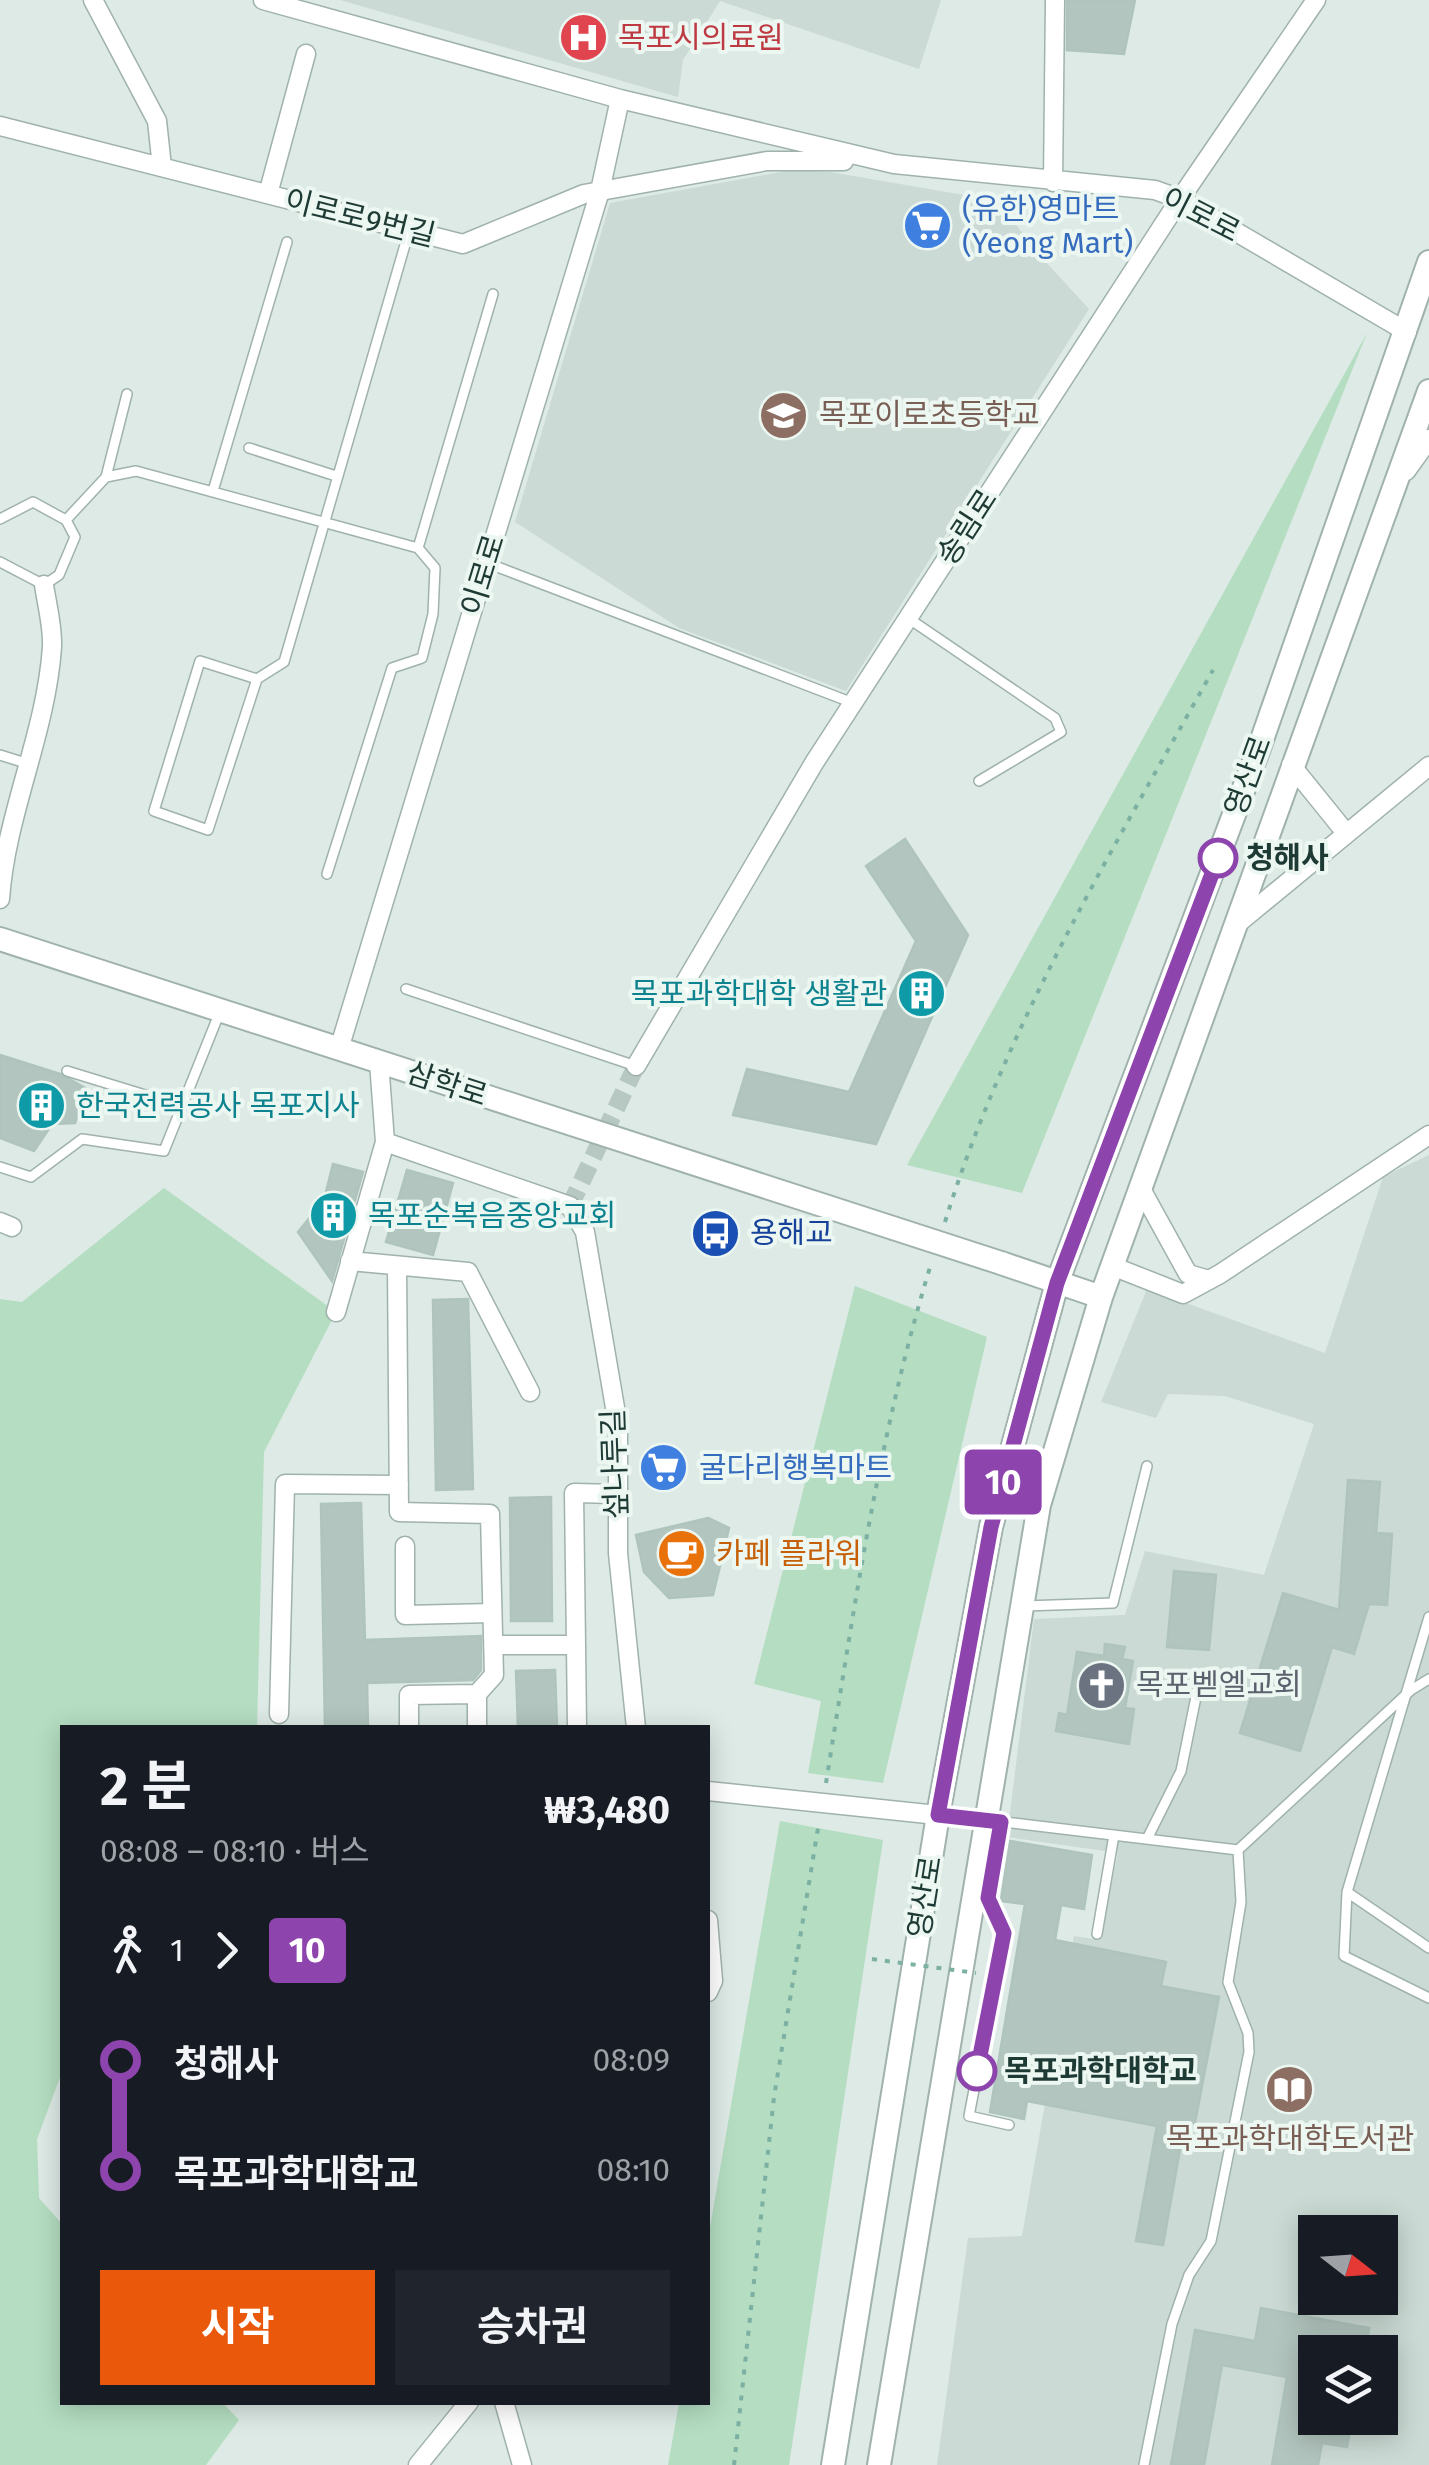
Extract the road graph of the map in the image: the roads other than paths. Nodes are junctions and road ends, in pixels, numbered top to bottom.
1 (93, 0) edge
2 (263, 0) edge
3 (1055, 0) edge
4 (1316, 0) edge
5 (306, 54) dead end
6 (620, 99) junction
7 (0, 126) edge
8 (894, 164) junction
9 (162, 168) junction
10 (1053, 182) junction
11 (600, 191) junction
12 (268, 194) junction
13 (1180, 199) junction
14 (409, 230) junction
15 (287, 242) dead end
16 (1429, 262) edge
17 (493, 294) dead end
18 (1407, 332) junction
19 (1429, 391) edge
20 (126, 394) dead end
21 (1429, 440) edge
22 (249, 448) dead end
23 (1423, 464) edge
24 (336, 476) junction
25 (106, 477) junction
26 (213, 491) junction
27 (0, 519) edge
28 (66, 520) junction
29 (322, 523) junction
30 (1376, 544) junction
31 (418, 548) junction
32 (0, 562) edge
33 (487, 563) junction
34 (44, 585) junction
35 (908, 618) junction
36 (257, 679) junction
37 (853, 702) junction
38 (0, 755) edge
39 (29, 764) junction
40 (1292, 765) junction
41 (1429, 766) edge
42 (979, 781) dead end
43 (1346, 832) junction
44 (328, 874) dead end
45 (0, 899) edge
46 (1236, 926) junction
47 (0, 939) edge
48 (406, 989) dead end
49 (220, 1010) junction
50 (339, 1049) junction
51 (379, 1062) junction
52 (636, 1066) joint
53 (67, 1071) dead end
54 (182, 1106) junction
55 (1429, 1135) edge
56 (385, 1142) junction
57 (0, 1167) edge
58 (1140, 1186) junction
59 (350, 1262) junction
60 (397, 1266) junction
61 (1112, 1266) junction
62 (1209, 1280) junction
63 (1057, 1283) junction
64 (1101, 1296) junction
65 (336, 1312) dead end
66 (530, 1392) dead end
67 (1147, 1466) dead end
68 (399, 1485) junction
69 (618, 1494) junction
70 (405, 1546) dead end
71 (1021, 1606) junction
72 (492, 1613) junction
73 (1429, 1617) edge
74 (493, 1645) junction
75 (576, 1645) junction
76 (1200, 1677) dead end
77 (1429, 1679) edge
78 (1410, 1690) junction
79 (477, 1694) junction
80 (279, 1714) dead end
81 (409, 1725) edge
82 (477, 1725) edge
83 (578, 1725) edge
84 (636, 1725) edge
85 (710, 1791) edge
86 (938, 1815) junction
87 (993, 1821) junction
88 (1114, 1835) junction
89 (1147, 1839) junction
90 (1238, 1850) junction
91 (1347, 1892) junction
92 (1097, 1934) dead end
93 (710, 1940) edge
94 (1429, 1948) edge
95 (710, 1988) edge
96 (1429, 1998) edge
97 (1009, 2125) dead end
98 (467, 2405) edge
99 (505, 2405) edge
100 (418, 2465) edge
101 (522, 2465) edge
102 (833, 2465) edge
103 (880, 2465) edge
104 (1144, 2465) edge

1 - 9 street
2 - 6 street, 이로로
3 - 10 street
4 - 13 street, 송림로
5 - 12 street
6 - 8 street, 이로로
6 - 11 street, 이로로
7 - 9 street, 이로로9번길
8 - 10 street, 이로로
8 - 11 street, 이로로9번길
9 - 12 street, 이로로9번길
10 - 13 street, 이로로
11 - 14 street, 이로로9번길
11 - 33 street, 이로로
12 - 14 street, 이로로9번길
13 - 18 street, 이로로
13 - 35 street, 송림로
14 - 24 lane
15 - 26 lane
16 - 18 street, 영산로
17 - 31 lane
18 - 63 street, 영산로
19 - 30 street, 영산로
20 - 25 lane
21 - 23 street
22 - 24 lane
23 - 30 street
24 - 29 lane
25 - 26 lane
25 - 28 lane
26 - 29 lane
27 - 28 lane
28 - 34 lane
29 - 31 lane
29 - 36 lane
30 - 40 street, 영산로
31 - 44 lane
32 - 34 lane
33 - 37 lane
33 - 50 street, 이로로
34 - 39 street
35 - 37 street, 송림로
35 - 42 lane
36 - 36 lane
37 - 52 street, 송림로
38 - 39 lane
39 - 45 street
40 - 43 street
40 - 46 street, 영산로
41 - 43 street
43 - 46 street
46 - 58 street, 영산로
47 - 49 street, 삼학로
48 - 52 lane
49 - 50 street, 삼학로
49 - 54 lane
50 - 51 street, 삼학로
51 - 56 street
51 - 63 street, 삼학로, bridge
53 - 54 lane
54 - 57 lane
55 - 62 street
56 - 59 street
56 - 69 street, 섶나루길
58 - 61 street, 영산로
58 - 62 street
59 - 60 street
59 - 65 street
60 - 66 street
60 - 68 street
61 - 62 street
61 - 64 street, 영산로
63 - 64 street
63 - 86 street, 영산로
64 - 71 street, 영산로
67 - 71 lane
68 - 72 street
68 - 80 street
69 - 75 street
69 - 84 street, 섶나루길
70 - 72 street
71 - 87 street, 영산로
72 - 74 street
73 - 78 lane
74 - 75 street
74 - 79 street
75 - 83 street
76 - 89 lane
77 - 78 lane
78 - 90 lane
78 - 91 lane
79 - 81 street
79 - 82 street
85 - 86 street
86 - 87 street
86 - 102 street, 영산로
87 - 88 lane
87 - 97 lane
87 - 103 street, 영산로
88 - 89 lane
88 - 92 lane
89 - 90 lane
90 - 104 lane
91 - 94 lane
91 - 96 lane
93 - 95 street
98 - 100 street
99 - 101 street

